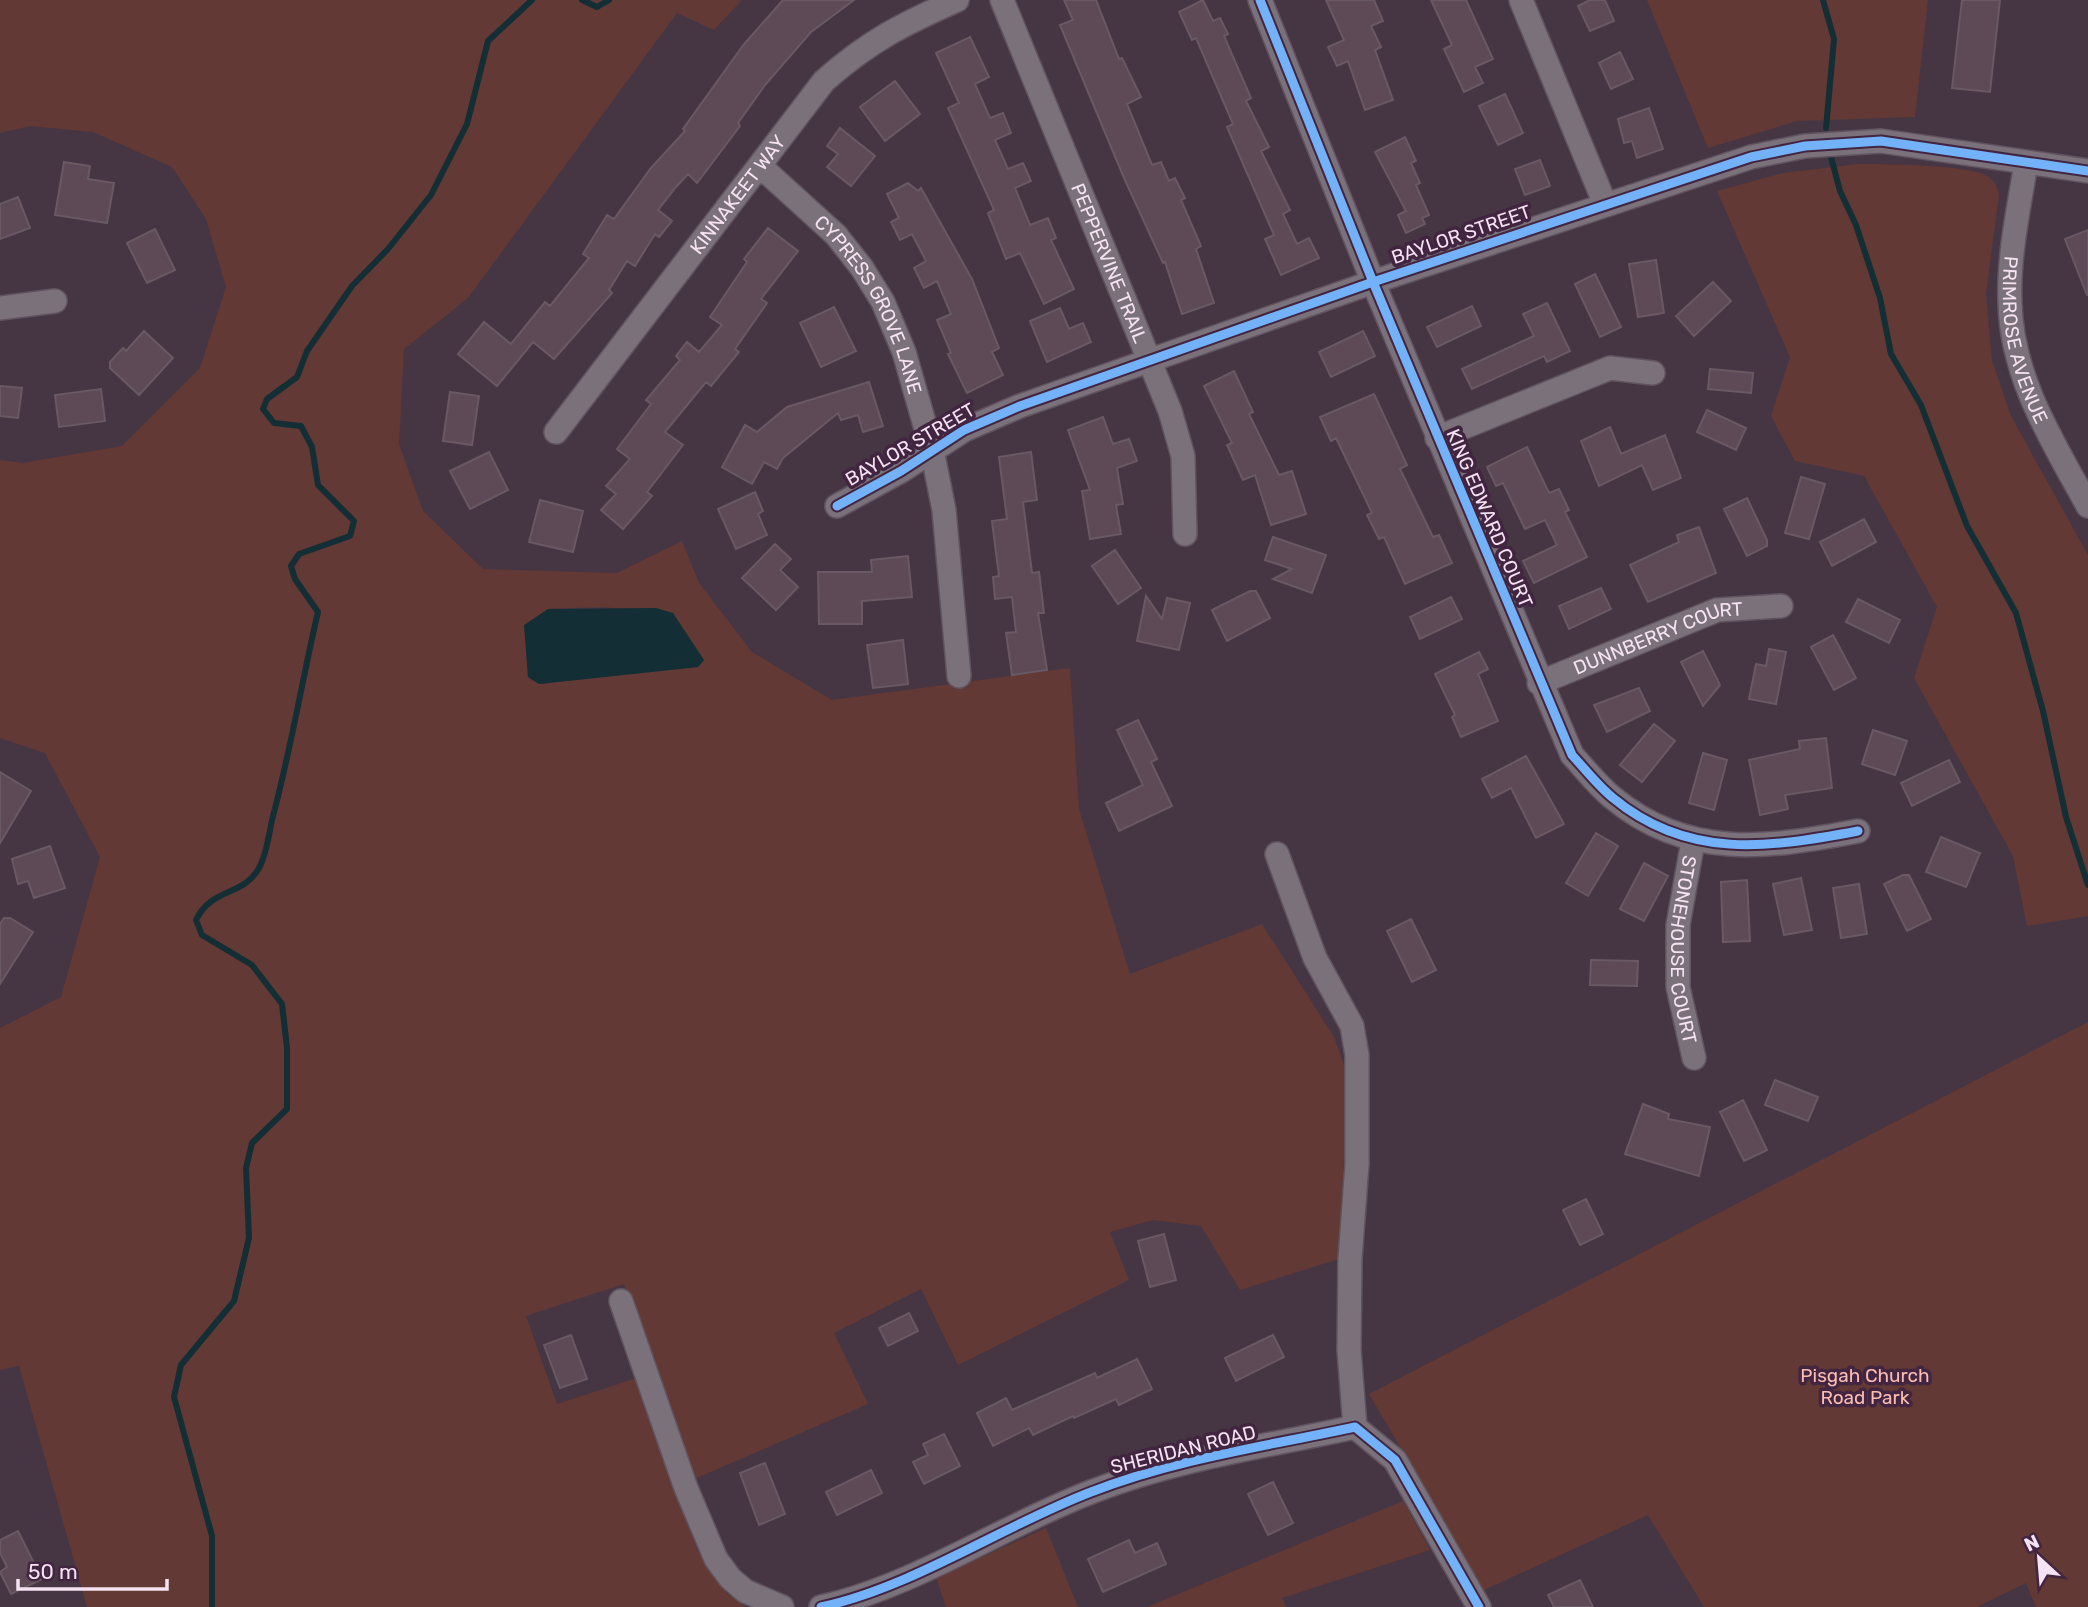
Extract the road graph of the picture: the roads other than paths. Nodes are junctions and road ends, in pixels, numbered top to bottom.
1 (957, 0) edge
2 (1002, 0) edge
3 (1260, 0) edge
4 (1521, 0) edge
5 (2026, 163) junction
6 (760, 166) junction
7 (2088, 171) edge
8 (1605, 204) junction
9 (1373, 282) junction
10 (55, 301) dead end
11 (0, 308) edge
12 (1149, 363) junction
13 (1653, 373) dead end
14 (556, 432) dead end
15 (1437, 438) junction
16 (932, 450) junction
17 (836, 506) dead end
18 (2088, 506) edge
19 (1185, 534) dead end
20 (1781, 606) dead end
21 (959, 676) dead end
22 (1539, 683) junction
23 (1858, 831) dead end
24 (1693, 841) junction
25 (1277, 854) dead end
26 (1694, 1058) dead end
27 (621, 1301) dead end
28 (1355, 1427) junction
29 (782, 1607) edge
30 (821, 1607) edge
31 (1479, 1607) edge

1 - 6 street, KINNAKEET WAY
2 - 12 street, PEPPERVINE TRAIL
3 - 9 street, KING EDWARD COURT
4 - 8 street
5 - 7 street, BAYLOR STREET
5 - 8 street, BAYLOR STREET
5 - 18 street, PRIMROSE AVENUE
6 - 14 street, KINNAKEET WAY
6 - 16 street, CYPRESS GROVE LANE
8 - 9 street, BAYLOR STREET
9 - 12 street, BAYLOR STREET
9 - 15 street, KING EDWARD COURT
10 - 11 street
12 - 16 street, BAYLOR STREET
12 - 19 street, PEPPERVINE TRAIL
13 - 15 street
15 - 22 street, KING EDWARD COURT
16 - 17 street, BAYLOR STREET
16 - 21 street, CYPRESS GROVE LANE
20 - 22 street, DUNNBERRY COURT
22 - 24 street, KING EDWARD COURT
23 - 24 street, KING EDWARD COURT
24 - 26 street, STONEHOUSE COURT
25 - 28 street
27 - 29 street
28 - 30 street, SHERIDAN ROAD
28 - 31 street

